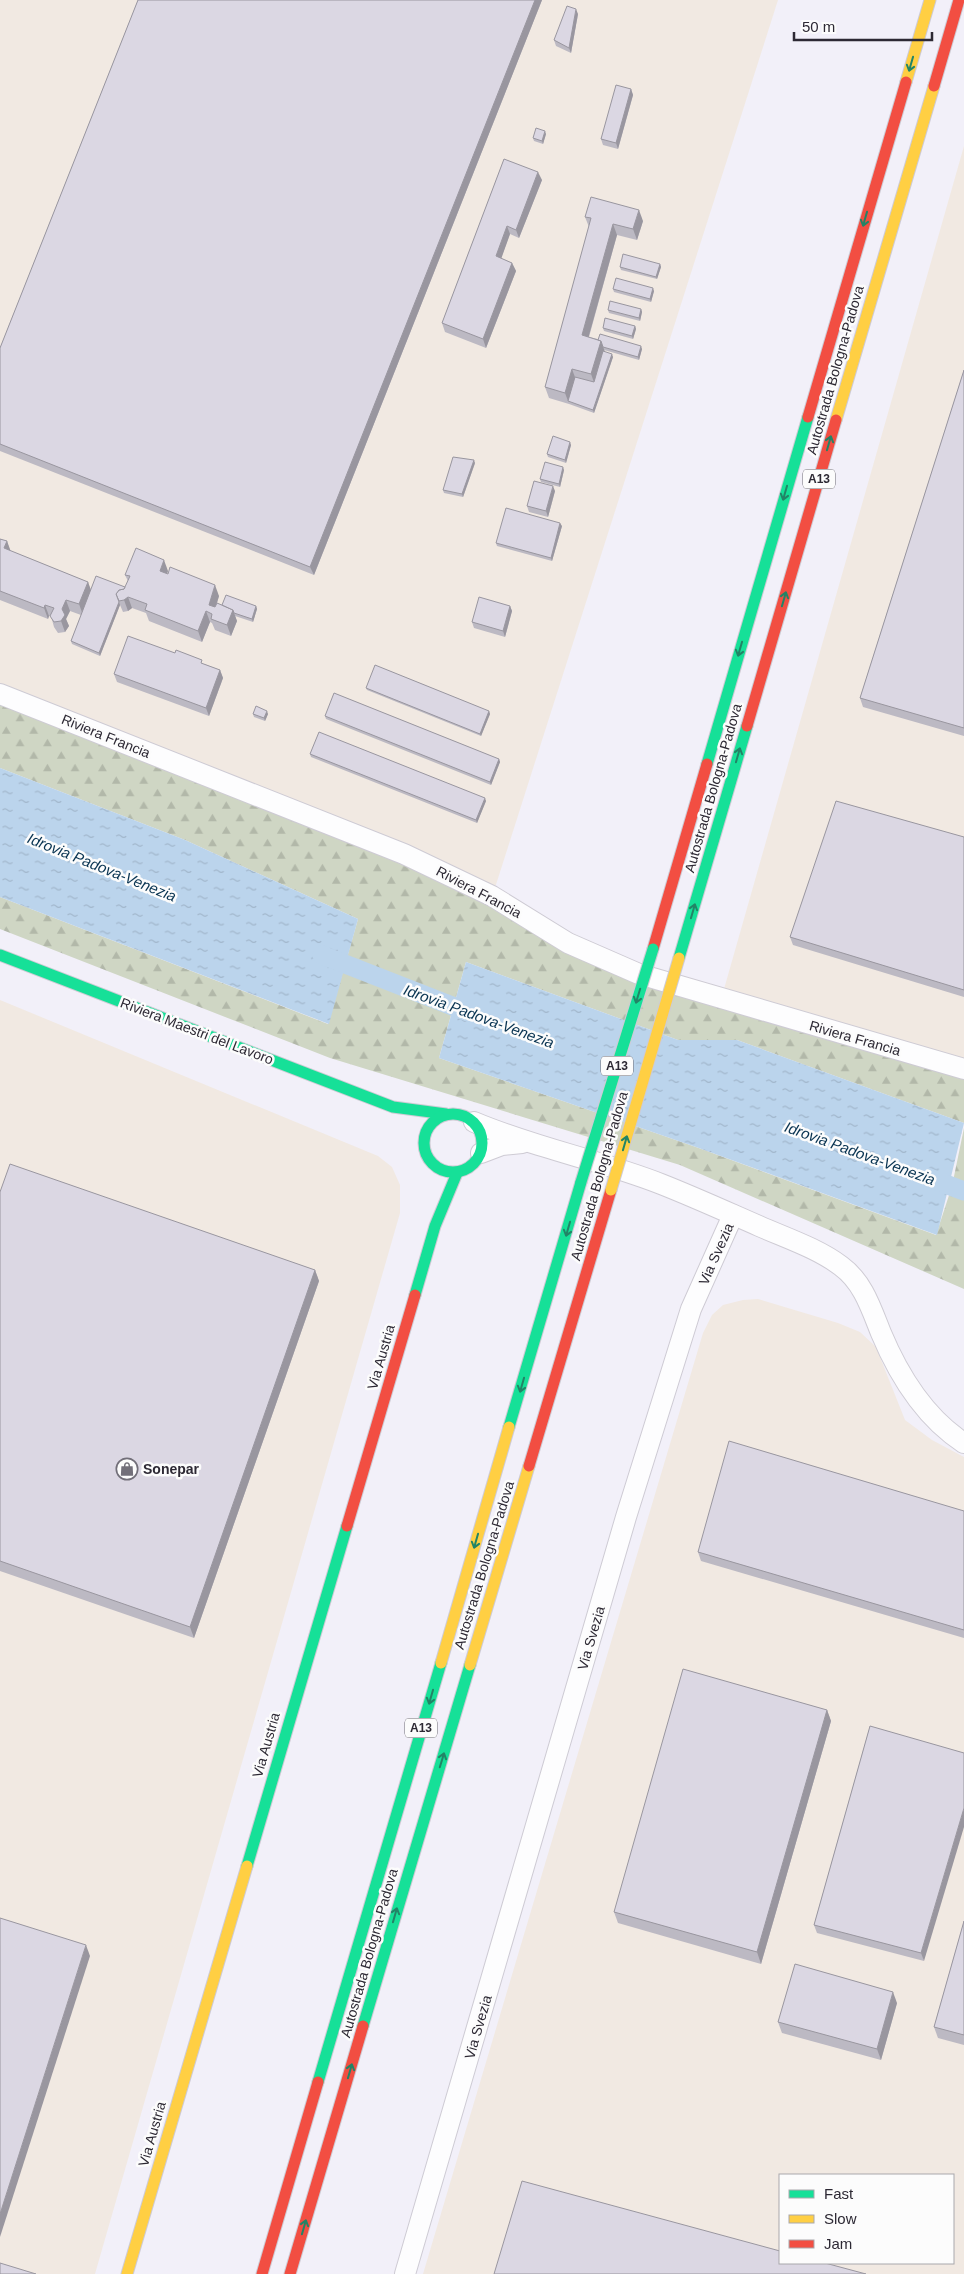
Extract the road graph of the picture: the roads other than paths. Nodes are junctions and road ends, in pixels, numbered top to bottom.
1 (930, 0) edge
2 (959, 0) edge
3 (0, 694) edge
4 (0, 955) edge
5 (964, 1069) edge
6 (393, 1107) junction
7 (446, 1114) junction
8 (474, 1122) junction
9 (424, 1140) junction
10 (526, 1142) junction
11 (481, 1153) junction
12 (457, 1173) junction
13 (437, 1195) dead end
14 (734, 1215) junction
15 (435, 1226) junction
16 (964, 1443) edge
17 (127, 2274) edge
18 (262, 2274) edge
19 (290, 2274) edge
20 (405, 2274) edge

1 -> 18 main road, Autostrada Bologna-Padova / A13, bridge
19 -> 2 main road, Autostrada Bologna-Padova / A13, bridge
3 - 5 street, Riviera Francia
4 - 6 main road, Riviera Maestri del Lavoro
6 - 7 main road, Riviera Maestri del Lavoro
6 - 9 main road, Riviera Maestri del Lavoro
7 - 8 main road, Riviera Maestri del Lavoro
7 - 9 main road
8 - 10 street, Riviera Maestri del Lavoro
8 - 11 main road
9 - 12 main road, Riviera Maestri del Lavoro
10 - 11 street, Riviera Maestri del Lavoro
10 - 14 street, Riviera Maestri del Lavoro
11 - 12 main road, Riviera Maestri del Lavoro
12 - 15 main road, Via Austria
13 - 15 main road, Via Austria
14 - 16 street, Riviera Maestri del Lavoro
14 - 20 street, Via Svezia
15 - 17 main road, Via Austria

